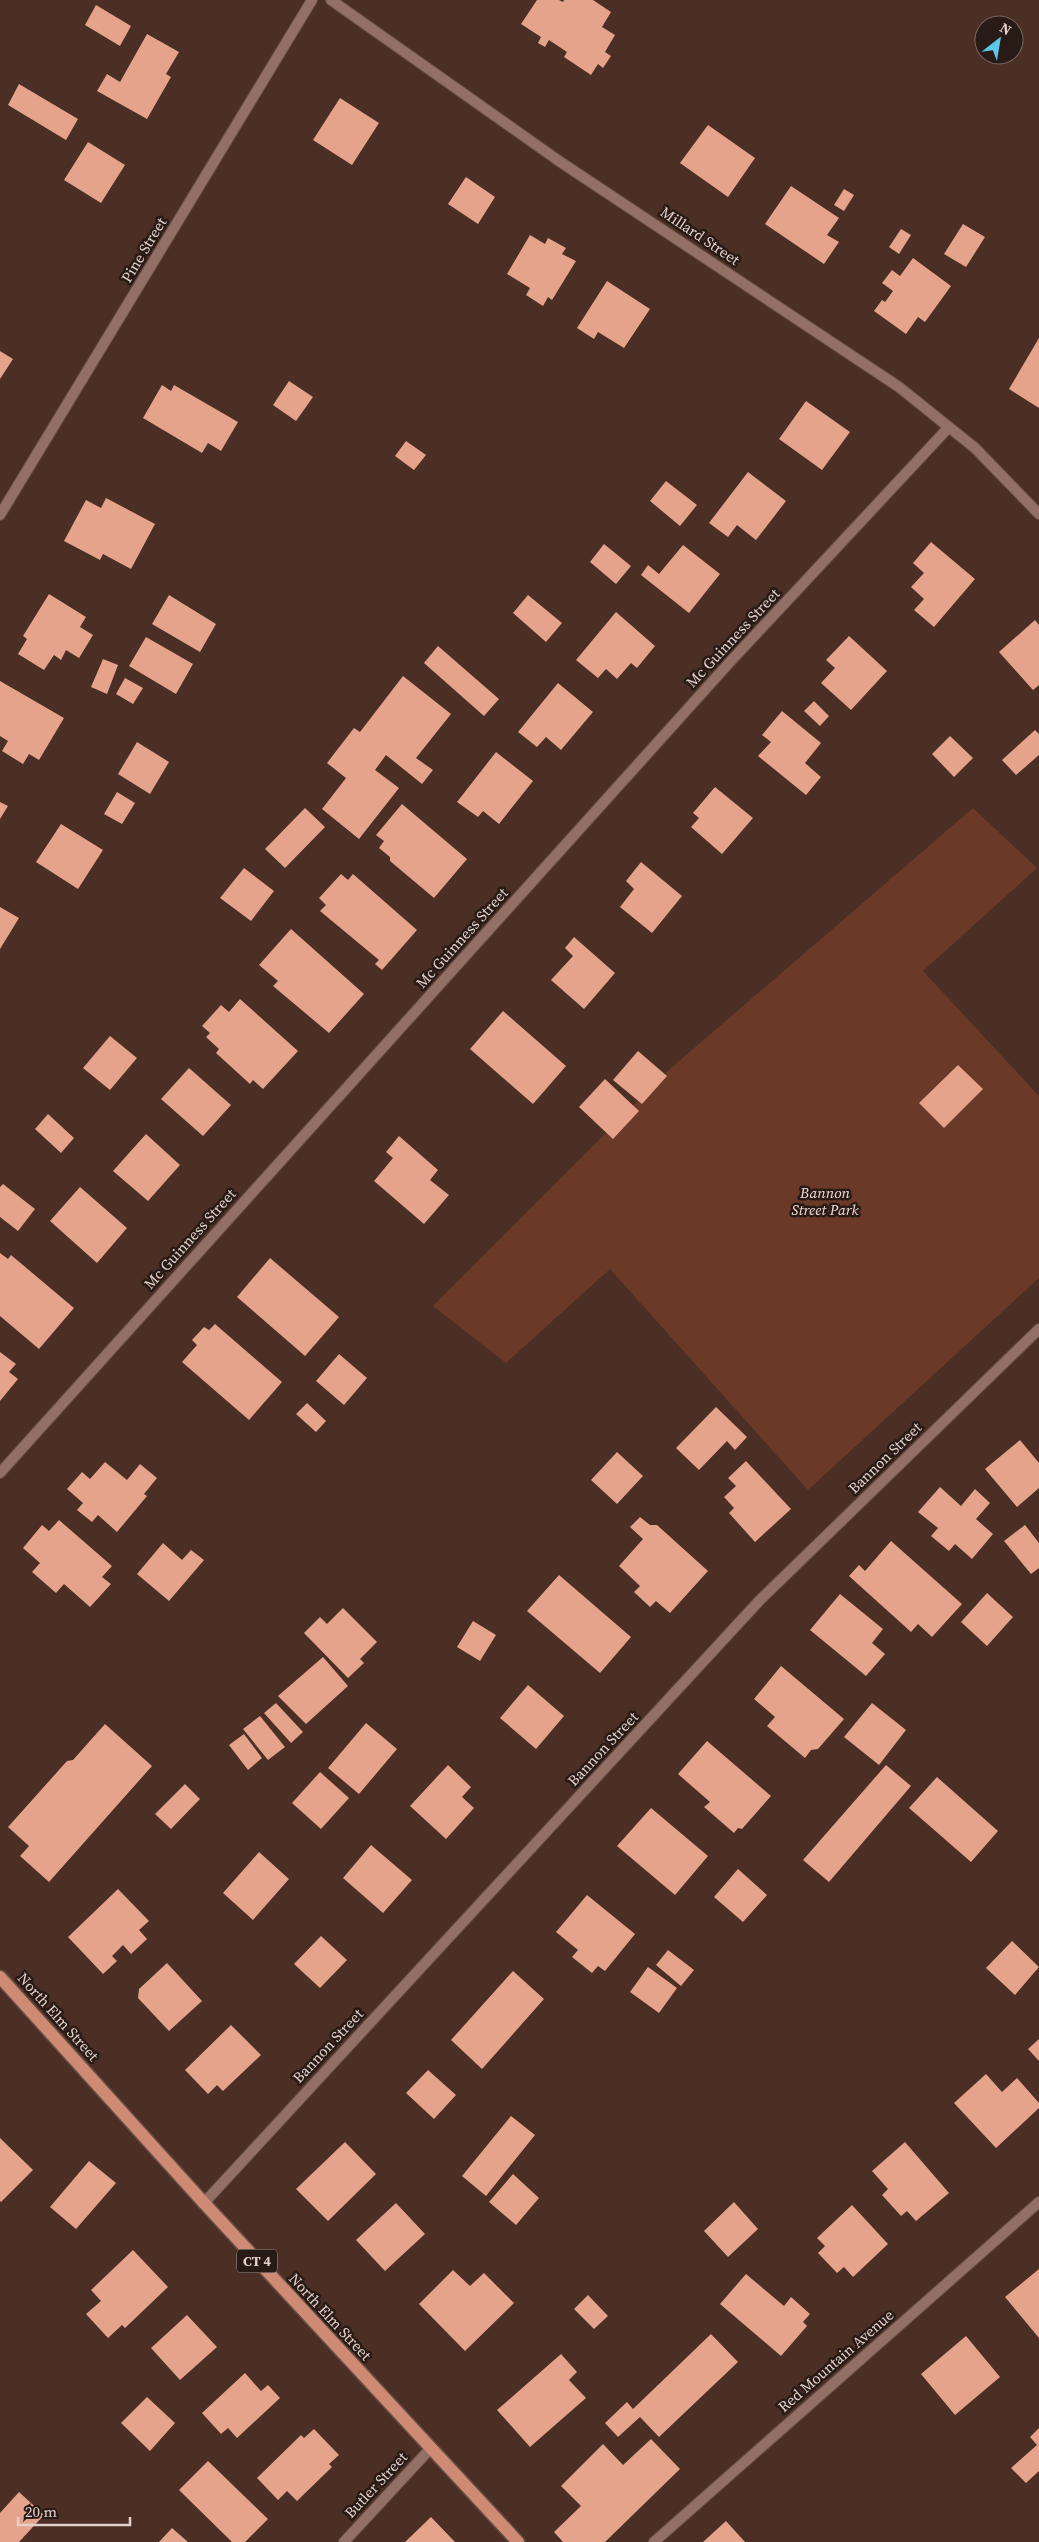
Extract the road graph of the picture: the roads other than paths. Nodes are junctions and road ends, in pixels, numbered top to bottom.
1 (312, 0) edge
2 (331, 0) edge
3 (949, 427) junction
4 (1039, 514) edge
5 (0, 515) edge
6 (1039, 1329) edge
7 (0, 1473) edge
8 (0, 1977) edge
9 (1039, 2202) edge
10 (204, 2203) junction
11 (430, 2449) junction
12 (344, 2542) edge
13 (518, 2542) edge
14 (654, 2542) edge

1 - 5 street, Pine Street
2 - 3 street, Millard Street
3 - 4 street, Millard Street
3 - 7 street, Mc Guinness Street
6 - 10 street, Bannon Street
8 - 10 main road, North Elm Street / CT 4
9 - 14 street, Red Mountain Avenue
10 - 11 main road, North Elm Street / CT 4
11 - 12 street, Butler Street
11 - 13 main road, North Elm Street / CT 4

